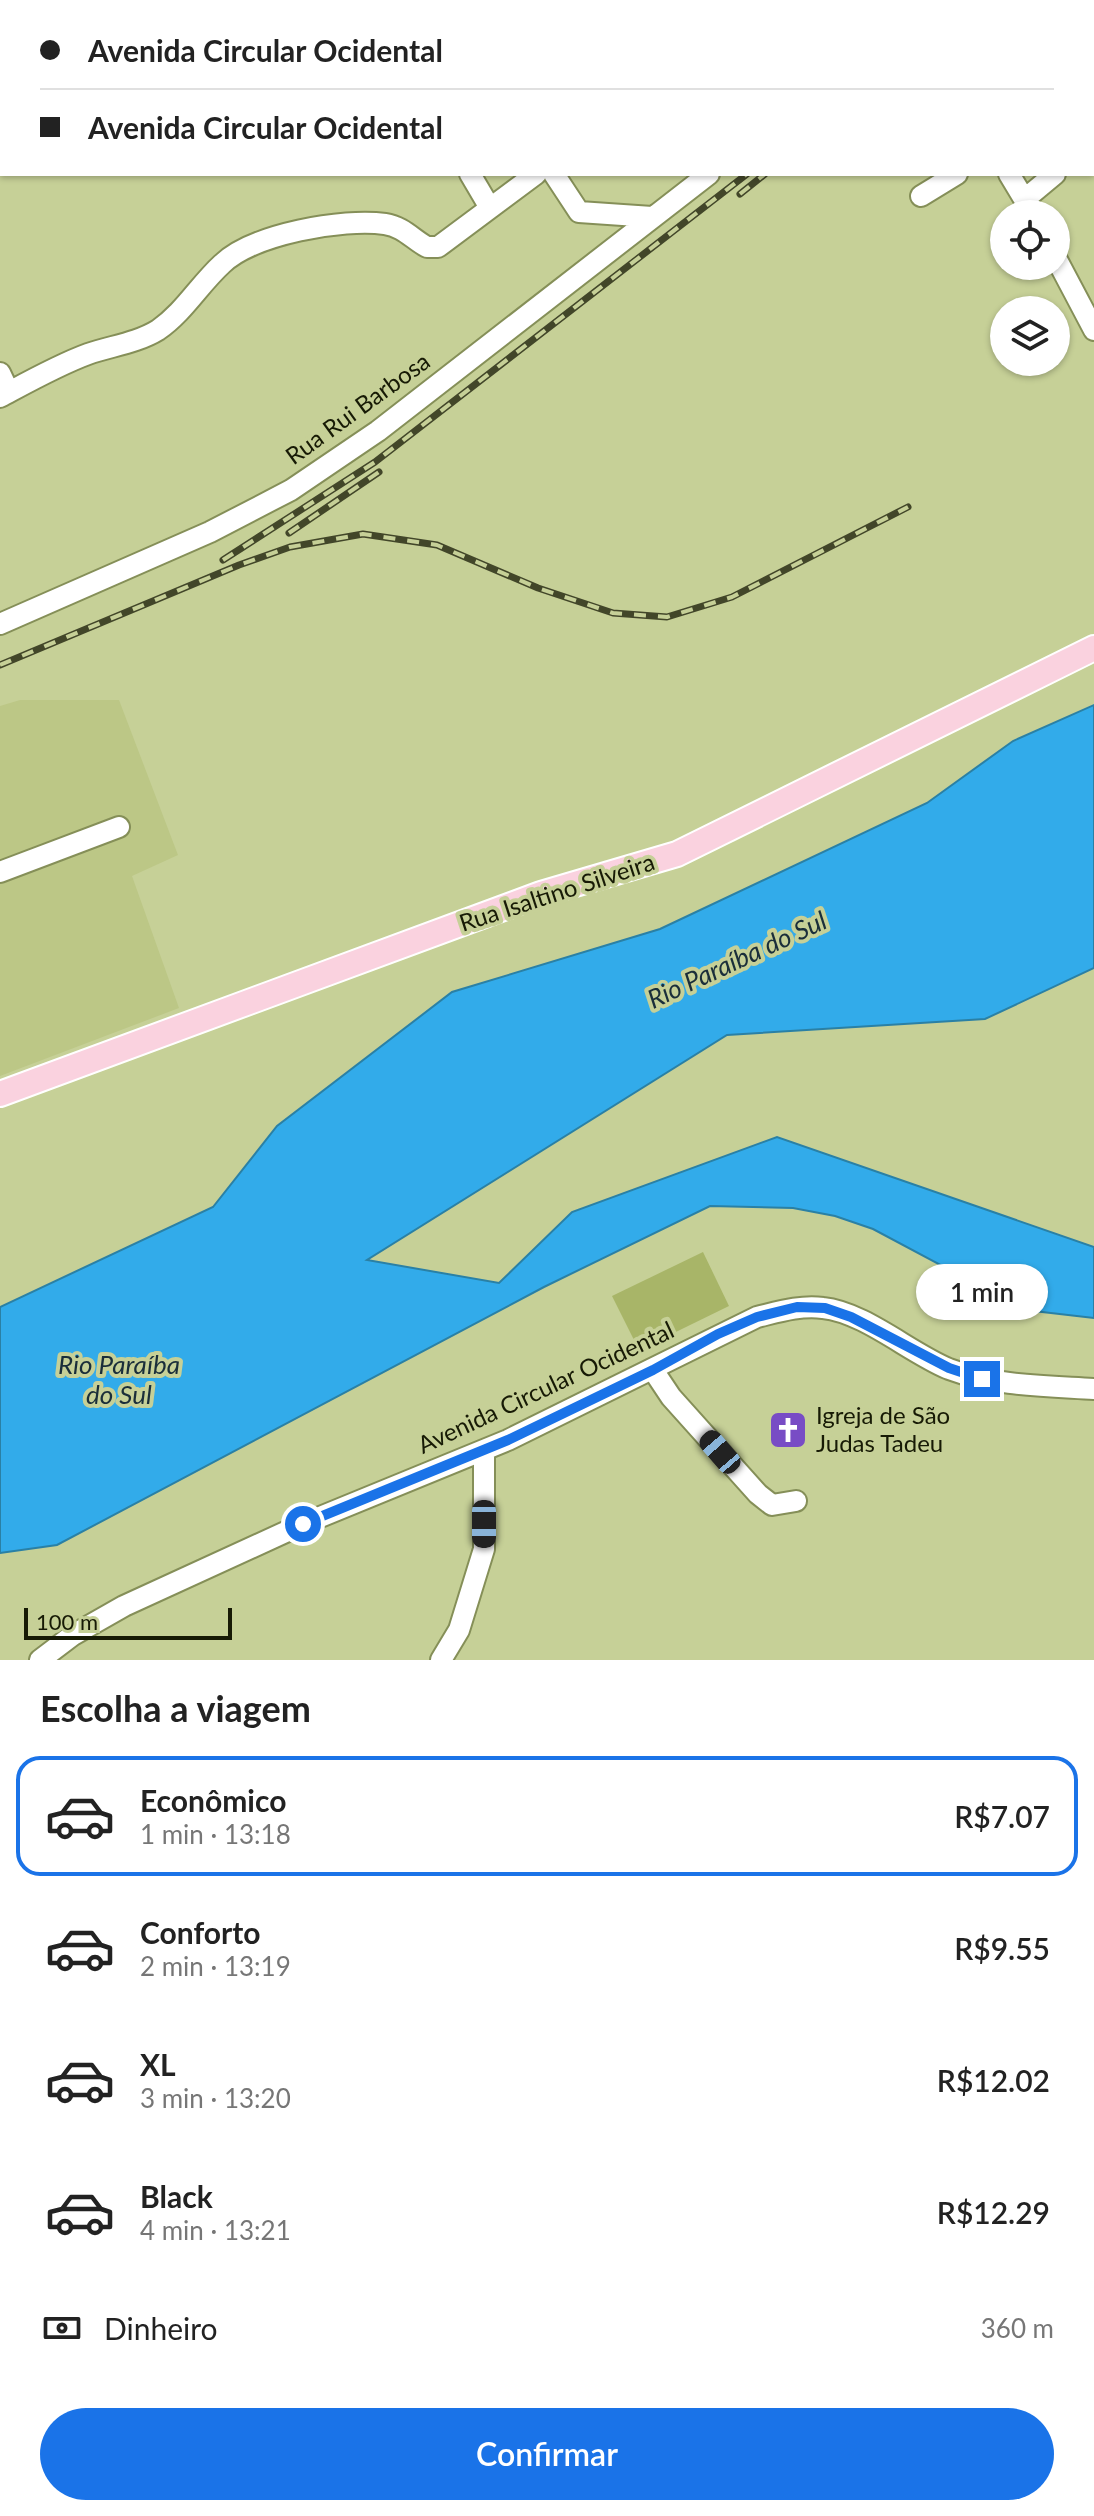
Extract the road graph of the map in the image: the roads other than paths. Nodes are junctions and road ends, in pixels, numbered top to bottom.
1 (471, 176) edge
2 (533, 176) edge
3 (555, 176) edge
4 (706, 176) edge
5 (954, 176) edge
6 (1010, 176) edge
7 (1053, 176) edge
8 (921, 196) dead end
9 (1025, 200) edge
10 (1035, 200) edge
11 (490, 208) junction
12 (652, 217) junction
13 (1068, 280) edge
14 (1094, 330) edge
15 (0, 373) edge
16 (4, 395) edge
17 (0, 624) edge
18 (1094, 648) edge
19 (119, 827) dead end
20 (0, 872) edge
21 (0, 1094) edge
22 (653, 1370) junction
23 (1094, 1389) edge
24 (484, 1450) junction
25 (796, 1501) dead end
26 (40, 1660) edge
27 (441, 1660) edge

1 - 11 street
2 - 11 street
3 - 12 street
4 - 12 street, Rua Rui Barbosa
5 - 8 street
6 - 9 street
7 - 10 street
11 - 16 street
12 - 17 street, Rua Rui Barbosa
13 - 14 street
15 - 16 street
18 - 21 main road, Rua Isaltino Silveira
19 - 20 street
22 - 23 street, Avenida Circular Ocidental
22 - 24 street, Avenida Circular Ocidental
22 - 25 street
24 - 26 street, Avenida Circular Ocidental
24 - 27 street

